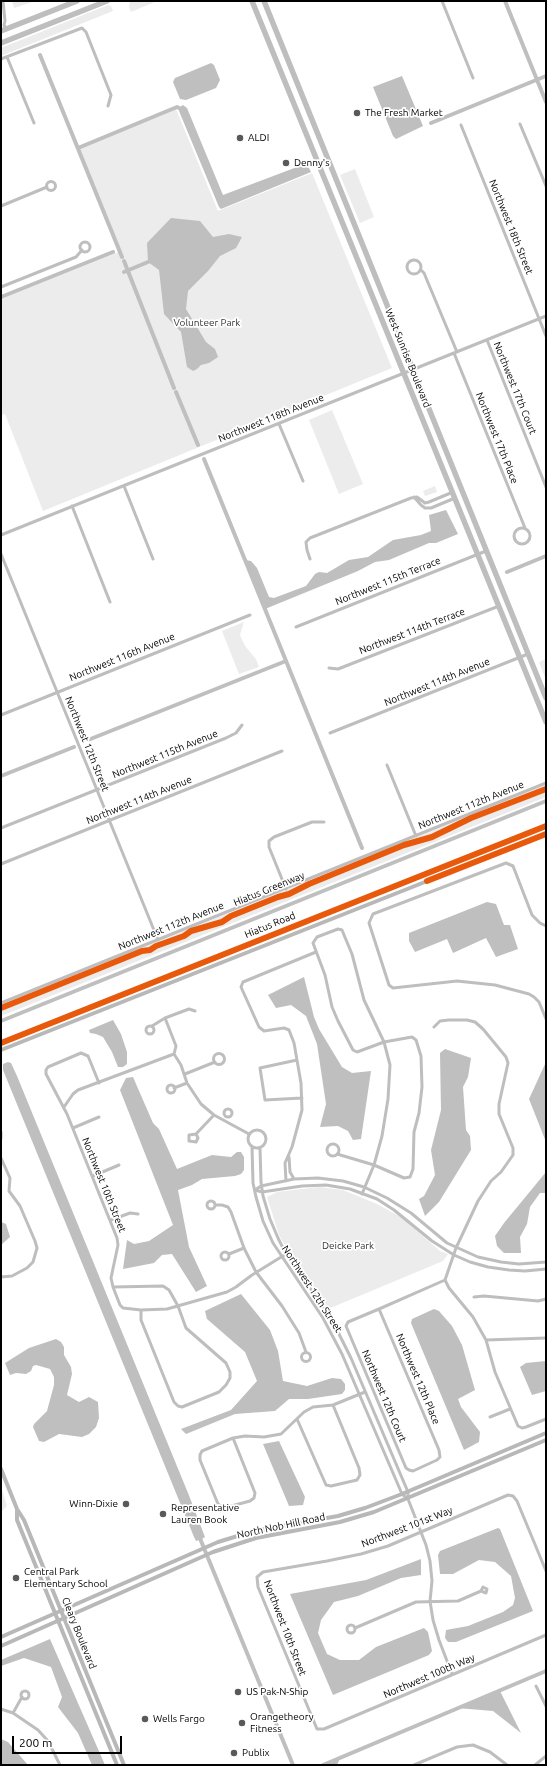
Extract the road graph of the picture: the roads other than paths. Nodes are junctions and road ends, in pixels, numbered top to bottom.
1 (3, 1) edge
2 (77, 1) edge
3 (107, 1) edge
4 (252, 1) edge
5 (264, 1) edge
6 (442, 1) edge
7 (1, 6) edge
8 (4, 15) junction
9 (3, 27) edge
10 (1, 43) edge
11 (7, 56) junction
12 (1, 59) edge
13 (473, 78) dead end
14 (108, 106) dead end
15 (34, 123) dead end
16 (461, 124) dead end
17 (520, 124) dead end
18 (546, 186) edge
19 (47, 187) dead end
20 (1, 206) edge
21 (82, 250) dead end
22 (421, 270) junction
23 (1, 287) edge
24 (546, 316) edge
25 (539, 319) junction
26 (546, 336) edge
27 (487, 340) junction
28 (455, 352) junction
29 (412, 370) junction
30 (404, 373) junction
31 (279, 424) junction
32 (303, 481) dead end
33 (124, 486) junction
34 (546, 487) edge
35 (454, 495) junction
36 (414, 497) junction
37 (436, 500) junction
38 (438, 505) junction
39 (72, 506) junction
40 (525, 528) junction
41 (1, 535) edge
42 (486, 551) junction
43 (1, 554) edge
44 (478, 554) junction
45 (153, 558) dead end
46 (310, 559) dead end
47 (110, 602) dead end
48 (500, 606) junction
49 (250, 615) dead end
50 (296, 627) dead end
51 (528, 654) junction
52 (520, 657) junction
53 (329, 668) dead end
54 (57, 692) junction
55 (546, 698) edge
56 (1, 715) edge
57 (546, 722) edge
58 (242, 725) dead end
59 (330, 733) dead end
60 (282, 751) dead end
61 (387, 765) dead end
62 (546, 783) edge
63 (97, 790) junction
64 (110, 821) junction
65 (324, 822) dead end
66 (546, 826) edge
67 (1, 828) edge
68 (546, 834) edge
69 (416, 836) junction
70 (1, 864) edge
71 (286, 888) junction
72 (546, 926) edge
73 (158, 940) junction
74 (316, 952) junction
75 (1, 1003) edge
76 (195, 1011) dead end
77 (166, 1018) junction
78 (546, 1019) edge
79 (152, 1026) dead end
80 (434, 1027) dead end
81 (384, 1042) junction
82 (1, 1043) edge
83 (1, 1050) edge
84 (174, 1054) junction
85 (297, 1060) junction
86 (215, 1062) dead end
87 (185, 1074) junction
88 (99, 1083) junction
89 (187, 1083) junction
90 (174, 1088) dead end
91 (302, 1098) junction
92 (64, 1107) junction
93 (214, 1115) junction
94 (226, 1116) dead end
95 (99, 1117) dead end
96 (224, 1120) junction
97 (73, 1128) junction
98 (196, 1134) dead end
99 (249, 1134) junction
100 (252, 1147) junction
101 (260, 1148) junction
102 (337, 1154) junction
103 (289, 1155) junction
104 (1, 1158) edge
105 (119, 1165) dead end
106 (374, 1165) junction
107 (93, 1176) junction
108 (294, 1179) junction
109 (286, 1181) junction
110 (261, 1186) junction
111 (364, 1187) junction
112 (255, 1190) junction
113 (262, 1192) junction
114 (362, 1194) junction
115 (215, 1205) dead end
116 (138, 1214) dead end
117 (111, 1220) junction
118 (244, 1248) junction
119 (456, 1248) junction
120 (229, 1254) dead end
121 (286, 1254) junction
122 (454, 1255) junction
123 (281, 1257) junction
124 (546, 1262) edge
125 (546, 1269) edge
126 (256, 1272) junction
127 (1, 1277) edge
128 (445, 1280) junction
129 (113, 1287) junction
130 (474, 1297) dead end
131 (546, 1299) edge
132 (178, 1306) junction
133 (379, 1309) junction
134 (141, 1310) junction
135 (546, 1338) edge
136 (486, 1340) junction
137 (306, 1352) dead end
138 (365, 1392) junction
139 (359, 1395) junction
140 (333, 1405) junction
141 (510, 1409) junction
142 (490, 1417) dead end
143 (298, 1419) junction
144 (546, 1419) edge
145 (546, 1433) edge
146 (233, 1438) junction
147 (546, 1440) edge
148 (1, 1469) edge
149 (409, 1470) joint
150 (408, 1492) junction
151 (402, 1494) junction
152 (408, 1499) junction
153 (17, 1509) junction
154 (422, 1531) junction
155 (546, 1571) edge
156 (257, 1577) joint
157 (481, 1591) dead end
158 (430, 1601) junction
159 (62, 1611) junction
160 (56, 1614) junction
161 (64, 1618) junction
162 (58, 1621) junction
163 (355, 1628) dead end
164 (546, 1635) edge
165 (1, 1637) edge
166 (1, 1646) edge
167 (452, 1674) junction
168 (536, 1686) dead end
169 (22, 1697) dead end
170 (546, 1706) edge
171 (1, 1709) edge
172 (13, 1713) junction
173 (317, 1729) joint
174 (546, 1756) edge
175 (60, 1765) edge
176 (117, 1765) edge
177 (124, 1765) edge
178 (414, 1765) edge
179 (507, 1765) edge
180 (535, 1765) edge

1 - 8 street
2 - 9 highway
3 - 10 highway
4 - 30 highway, West Sunrise Boulevard
5 - 29 highway, West Sunrise Boulevard
6 - 13 street
7 - 8 street
8 - 9 street
11 - 12 street
11 - 14 street
11 - 15 street
16 - 25 street, Northwest 18th Street
17 - 18 street
19 - 20 street
21 - 23 street
22 - 22 street
22 - 28 street, Northwest 17th Place
24 - 25 street, Northwest 118th Avenue
25 - 26 street, Northwest 18th Street
25 - 27 street, Northwest 118th Avenue
27 - 28 street, Northwest 118th Avenue
27 - 34 street, Northwest 17th Court
28 - 29 street, Northwest 118th Avenue
28 - 40 street, Northwest 17th Place
29 - 30 street, Northwest 118th Avenue
29 - 42 highway, West Sunrise Boulevard
30 - 31 street, Northwest 118th Avenue
30 - 35 highway, West Sunrise Boulevard
31 - 32 street
31 - 33 street, Northwest 118th Avenue
33 - 39 street, Northwest 118th Avenue
33 - 45 street
35 - 37 street
35 - 38 street
35 - 44 highway, West Sunrise Boulevard
36 - 37 street
36 - 38 street
36 - 46 street
37 - 38 street
39 - 41 street, Northwest 118th Avenue
39 - 47 street
40 - 40 street
42 - 44 street, Northwest 115th Terrace
42 - 51 highway, West Sunrise Boulevard
43 - 54 street, Northwest 12th Street
44 - 48 highway, West Sunrise Boulevard
44 - 50 street, Northwest 115th Terrace
48 - 52 highway, West Sunrise Boulevard
48 - 53 street, Northwest 114th Terrace
49 - 54 street, Northwest 116th Avenue
51 - 52 street, Northwest 114th Avenue
51 - 55 highway, West Sunrise Boulevard
52 - 57 highway, West Sunrise Boulevard
52 - 59 street, Northwest 114th Avenue
54 - 56 street, Northwest 116th Avenue
54 - 63 street, Northwest 12th Street
58 - 63 street, Northwest 115th Avenue
60 - 64 street, Northwest 114th Avenue
61 - 69 street
62 - 69 street, Northwest 112th Avenue
63 - 64 street, Northwest 12th Street
63 - 67 street, Northwest 115th Avenue
64 - 70 street, Northwest 114th Avenue
64 - 73 street, Northwest 12th Street
65 - 71 street
66 - 82 main road, Hiatus Road
68 - 83 main road, Hiatus Road
69 - 71 street, Northwest 112th Avenue
71 - 73 street, Northwest 112th Avenue
72 - 78 street
73 - 75 street, Northwest 112th Avenue
74 - 81 street
74 - 81 street
74 - 85 street
76 - 77 street
77 - 79 street
77 - 84 street
80 - 119 street
81 - 106 street
81 - 106 street
84 - 87 street
84 - 88 street
85 - 91 street
85 - 91 street
86 - 87 street
87 - 89 street
88 - 92 street
88 - 92 street, Northwest 10th Street
89 - 90 street
89 - 93 street
91 - 103 street
92 - 97 street, Northwest 10th Street
93 - 96 street
93 - 98 street
94 - 96 street
95 - 97 street
96 - 99 street
97 - 107 street, Northwest 10th Street
99 - 100 street, Northwest 12th Street
99 - 101 street, Northwest 12th Street
100 - 101 street
100 - 112 street, Northwest 12th Street
101 - 110 street, Northwest 12th Street
102 - 102 street
102 - 106 street
103 - 108 street
103 - 109 street
104 - 127 street
105 - 107 street
106 - 111 street
107 - 117 street, Northwest 10th Street
108 - 109 street
108 - 111 street
109 - 110 street
110 - 112 street
110 - 113 street, Northwest 12th Street
111 - 114 street
111 - 119 street
112 - 113 street
112 - 123 street, Northwest 12th Street
113 - 114 street
113 - 121 street, Northwest 12th Street
114 - 122 street
115 - 118 street
116 - 117 street
117 - 129 street, Northwest 10th Street
118 - 120 street
118 - 126 street
119 - 122 street
119 - 124 street
121 - 123 street
121 - 138 street, Northwest 12th Street
122 - 125 street
122 - 128 street
123 - 126 street
123 - 139 street, Northwest 12th Street
126 - 132 street
126 - 137 street
128 - 133 street
128 - 136 street
129 - 132 street
129 - 134 street, Northwest 10th Street
130 - 131 street
132 - 134 street
132 - 134 street
133 - 149 street, Northwest 12th Place
133 - 149 street, Northwest 12th Court
135 - 136 street
136 - 141 street
138 - 139 street
138 - 150 street, Northwest 12th Street
139 - 140 street
139 - 151 street, Northwest 12th Street
140 - 143 street
140 - 143 street
141 - 142 street
141 - 144 street
143 - 146 street
145 - 150 main road, North Nob Hill Road
146 - 146 street
147 - 152 main road, North Nob Hill Road
148 - 153 main road, Cleary Boulevard
150 - 151 main road, North Nob Hill Road
150 - 152 street, Northwest 12th Street
151 - 152 street, Northwest 12th Street
151 - 159 main road, North Nob Hill Road
152 - 154 street, Northwest 12th Street
152 - 161 main road, North Nob Hill Road
153 - 159 main road, Cleary Boulevard
153 - 160 main road, Cleary Boulevard
154 - 155 street, Northwest 101st Way
154 - 156 street, Northwest 101st Way
154 - 158 street, Northwest 12th Street
156 - 173 street, Northwest 10th Street
157 - 158 street
158 - 163 street
158 - 167 street, Northwest 12th Street
159 - 160 main road, North Nob Hill Road
159 - 161 main road, Cleary Boulevard
160 - 162 main road, Cleary Boulevard
160 - 165 main road, North Nob Hill Road
161 - 162 main road, North Nob Hill Road
161 - 177 main road, Cleary Boulevard
162 - 166 main road, North Nob Hill Road
162 - 176 main road, Cleary Boulevard
164 - 167 street, Northwest 100th Way
167 - 173 street, Northwest 100th Way
168 - 170 street
169 - 172 street
171 - 172 street
172 - 175 street
174 - 180 street
178 - 179 street

